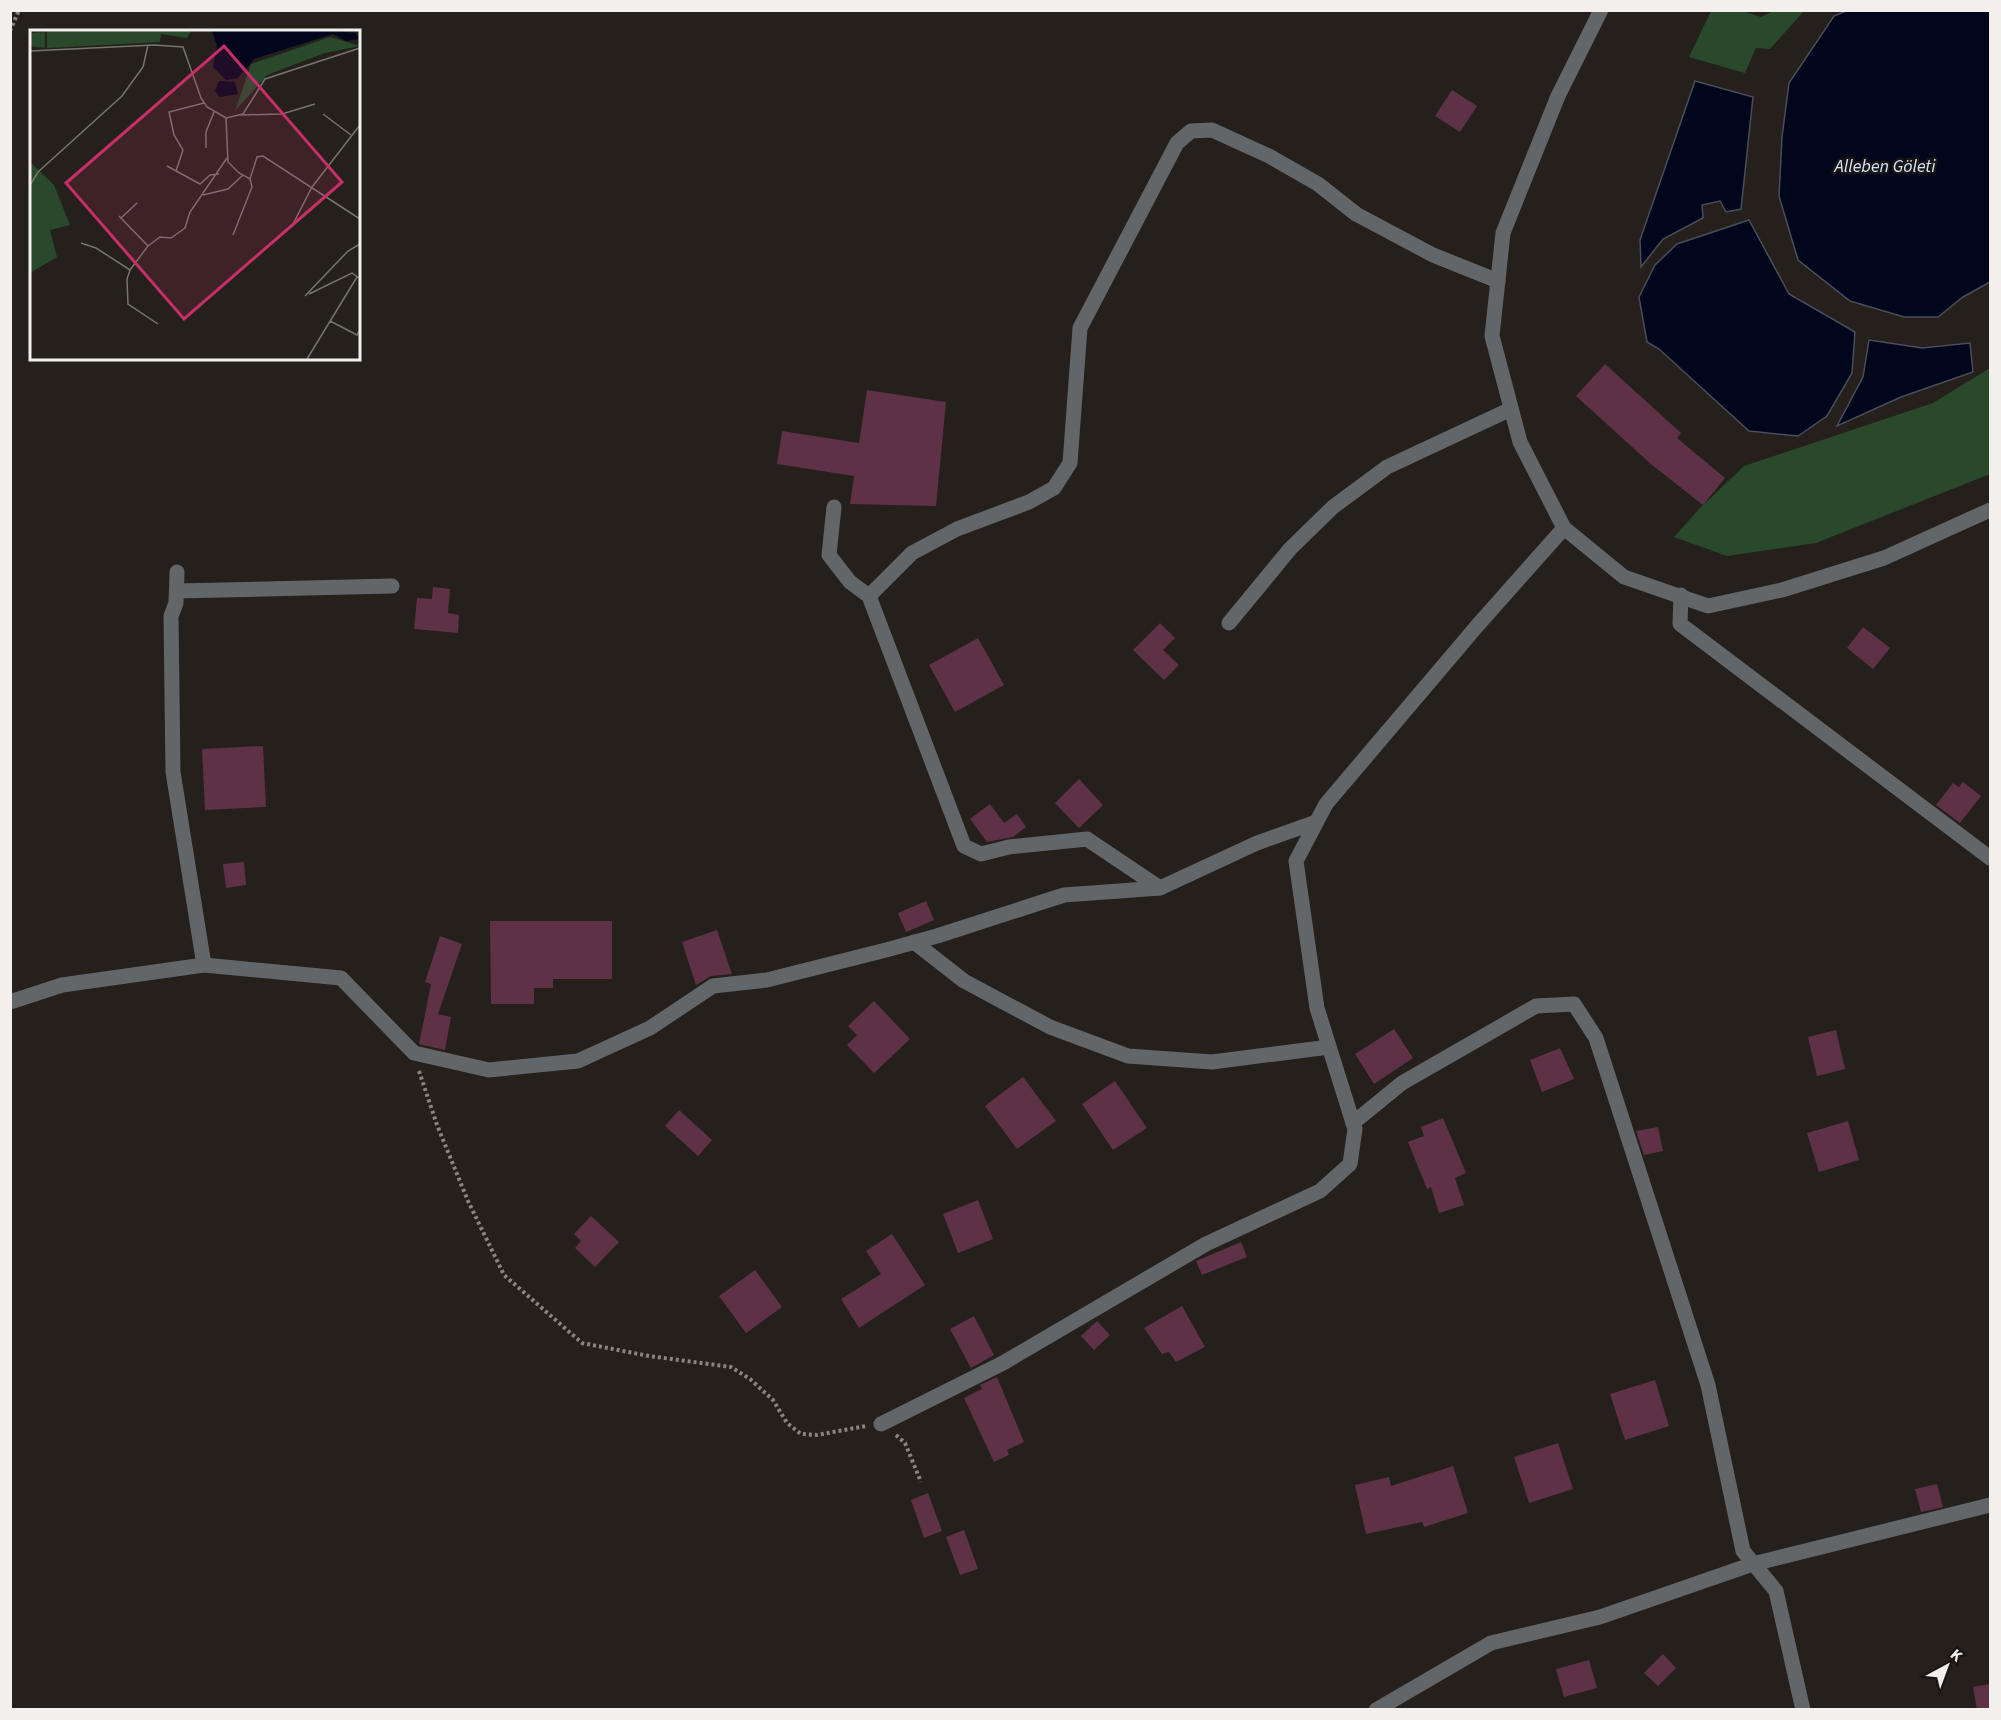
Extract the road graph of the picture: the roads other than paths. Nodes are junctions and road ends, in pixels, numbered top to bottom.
1 (1600, 10) edge
2 (1498, 281) junction
3 (1511, 409) junction
4 (834, 507) dead end
5 (1990, 510) edge
6 (1564, 528) junction
7 (177, 572) dead end
8 (392, 586) dead end
9 (177, 591) junction
10 (1681, 595) junction
11 (869, 596) junction
12 (1230, 623) dead end
13 (1316, 822) junction
14 (1990, 858) edge
15 (1160, 888) junction
16 (914, 942) junction
17 (204, 965) junction
18 (10, 1002) edge
19 (1329, 1047) junction
20 (1353, 1123) junction
21 (881, 1424) road end
22 (1990, 1506) edge
23 (1754, 1564) junction
24 (1376, 1710) edge
25 (1803, 1710) edge

1 - 2 street
2 - 3 street
2 - 11 street
3 - 6 street
3 - 12 street
4 - 11 street
5 - 10 street
6 - 10 street
6 - 13 street
7 - 9 street
8 - 9 street
9 - 17 street
10 - 14 street
11 - 15 street
13 - 15 street
13 - 19 street
15 - 16 street
16 - 17 street
16 - 19 street
17 - 18 street
19 - 20 street
20 - 21 street
20 - 23 street
22 - 23 street
23 - 24 street
23 - 25 street

